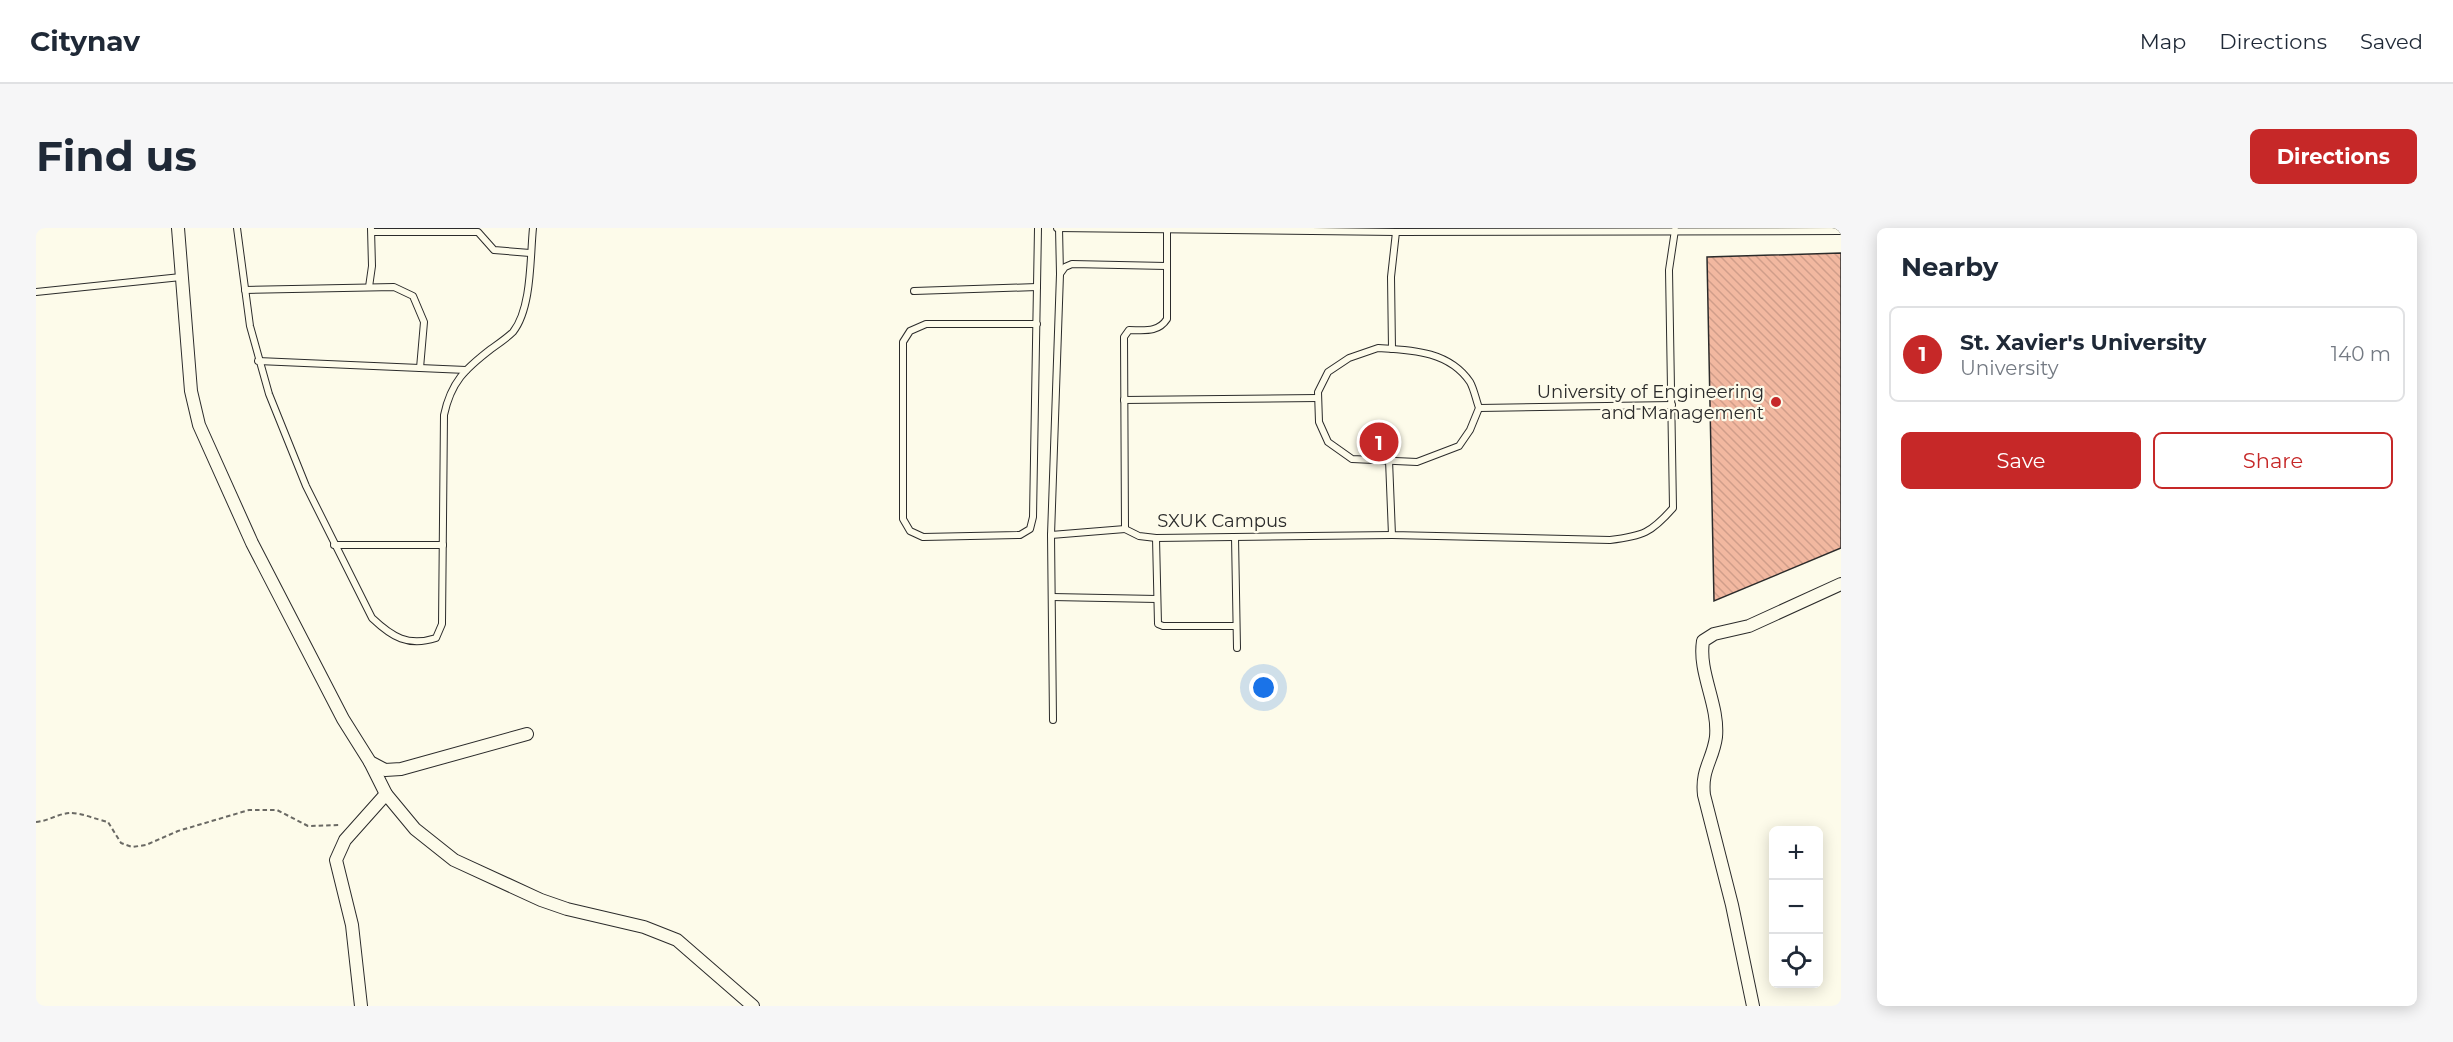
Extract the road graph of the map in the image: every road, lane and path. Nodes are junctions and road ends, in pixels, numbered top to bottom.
1 (178, 228) edge
2 (237, 228) edge
3 (533, 228) edge
4 (1038, 228) edge
5 (1058, 228) edge
6 (1167, 229) edge
7 (372, 230) edge
8 (1675, 230) junction
9 (1841, 231) edge
10 (1396, 232) junction
11 (530, 253) junction
12 (1166, 266) junction
13 (1060, 274) junction
14 (181, 277) junction
15 (369, 287) junction
16 (1037, 287) junction
17 (245, 290) junction
18 (914, 291) dead end
19 (36, 292) edge
20 (1037, 324) junction
21 (1392, 349) junction
22 (258, 361) junction
23 (420, 368) junction
24 (466, 370) junction
25 (1318, 398) junction
26 (1124, 400) junction
27 (1672, 405) junction
28 (1479, 408) junction
29 (1389, 460) junction
30 (1125, 529) junction
31 (1051, 535) junction
32 (1392, 535) junction
33 (1235, 537) junction
34 (1156, 538) junction
35 (334, 545) junction
36 (443, 545) junction
37 (1841, 584) edge
38 (1052, 597) junction
39 (1157, 599) junction
40 (1236, 626) junction
41 (1237, 648) dead end
42 (1053, 720) dead end
43 (528, 734) dead end
44 (370, 762) junction
45 (386, 794) junction
46 (36, 822) edge
47 (352, 833) junction
48 (361, 1006) edge
49 (753, 1006) edge
50 (1753, 1006) edge

1 - 14 street
2 - 17 lane
3 - 11 lane
4 - 16 lane
5 - 6 lane
5 - 13 lane
6 - 10 lane
6 - 12 lane
7 - 11 lane
7 - 15 lane
8 - 9 lane
8 - 10 lane
8 - 27 lane, SXUK Campus
10 - 21 lane
11 - 24 lane
12 - 13 lane
12 - 26 lane
13 - 31 lane
14 - 19 lane
14 - 44 street
15 - 17 lane
15 - 23 lane
16 - 18 lane
16 - 20 lane
17 - 22 lane
20 - 20 lane
21 - 25 lane
21 - 28 lane
22 - 23 lane
22 - 35 lane
23 - 24 lane
24 - 36 lane
25 - 26 lane
25 - 29 lane
26 - 30 lane
27 - 28 lane
27 - 32 lane, SXUK Campus
28 - 29 lane
29 - 32 lane
30 - 31 lane
30 - 34 lane, SXUK Campus
31 - 38 lane
32 - 33 lane, SXUK Campus
33 - 34 lane, SXUK Campus
33 - 40 lane
34 - 39 lane
35 - 36 lane
35 - 36 lane
37 - 50 street
38 - 39 lane
38 - 42 lane
39 - 40 lane
40 - 41 lane
43 - 44 street
44 - 45 street
45 - 47 street
45 - 49 street
46 - 47 path
47 - 48 street

